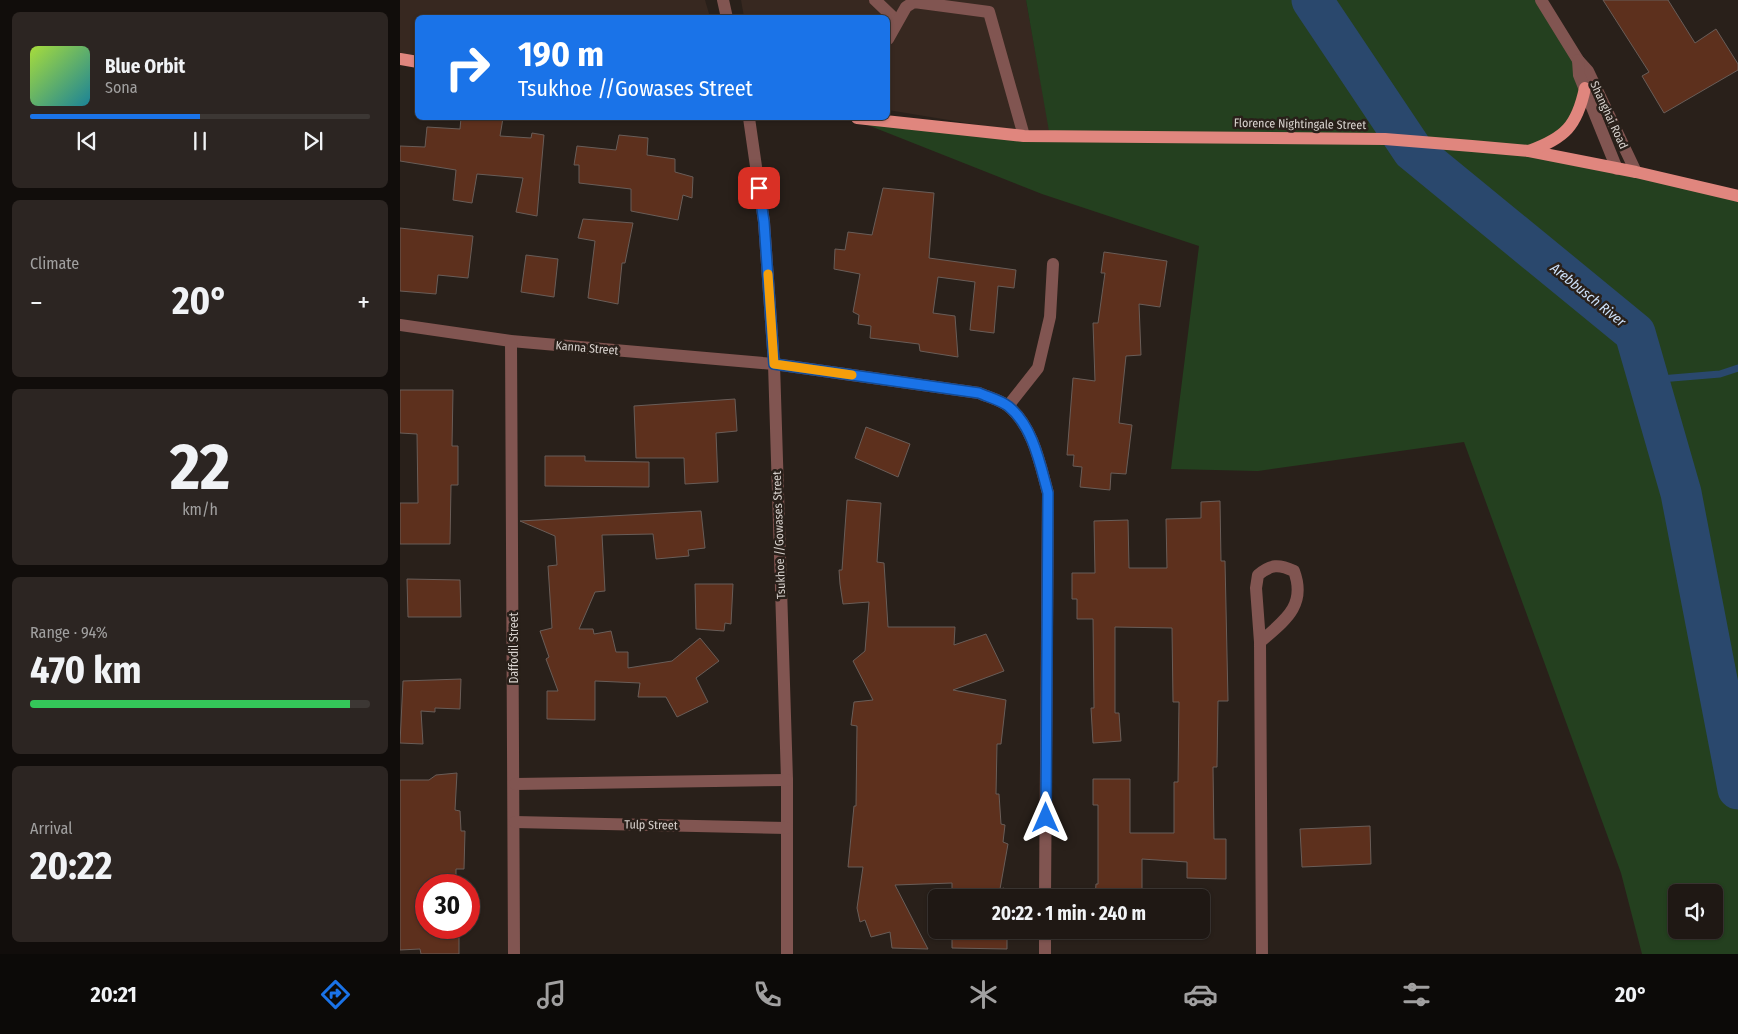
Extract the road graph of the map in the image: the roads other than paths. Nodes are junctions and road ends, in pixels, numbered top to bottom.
1 (724, 0) edge
2 (875, 0) edge
3 (1541, 0) edge
4 (989, 6) edge
5 (726, 15) edge
6 (897, 21) junction
7 (890, 35) edge
8 (400, 60) edge
9 (1578, 60) junction
10 (415, 62) edge
11 (1585, 88) junction
12 (749, 120) edge
13 (876, 120) edge
14 (1024, 136) junction
15 (1529, 152) junction
16 (1617, 169) junction
17 (1636, 172) junction
18 (1738, 196) edge
19 (1053, 264) dead end
20 (400, 325) edge
21 (511, 342) junction
22 (774, 364) junction
23 (1008, 406) junction
24 (1260, 642) junction
25 (787, 780) junction
26 (515, 784) junction
27 (515, 822) junction
28 (787, 828) junction
29 (1045, 889) edge
30 (1045, 939) edge
31 (514, 954) edge
32 (787, 954) edge
33 (1045, 954) edge
34 (1262, 954) edge

1 - 5 street
2 - 6 street
3 - 9 street, Shanghai Road
4 - 6 street
4 - 14 street
6 - 7 street
8 - 10 main road
9 - 11 street, Shanghai Road
9 - 17 street, Shanghai Road
11 - 15 main road
11 - 16 street, Shanghai Road
12 - 22 street, Tsukhoe //Gowases Street
13 - 14 main road, Florence Nightingale Street
14 - 15 main road, Florence Nightingale Street
15 - 16 main road, Florence Nightingale Street
16 - 17 main road, Florence Nightingale Street
17 - 18 main road, Florence Nightingale Street
19 - 23 street
20 - 21 street, Kanna Street
21 - 22 street, Kanna Street
21 - 26 street, Daffodil Street
22 - 23 street, Kanna Street
22 - 25 street, Tsukhoe //Gowases Street
23 - 29 street
24 - 24 street
24 - 34 street
25 - 26 street
25 - 28 street, Tsukhoe //Gowases Street
26 - 27 street, Daffodil Street
27 - 28 street, Tulp Street
27 - 31 street, Daffodil Street
28 - 32 street, Tsukhoe //Gowases Street
30 - 33 street

